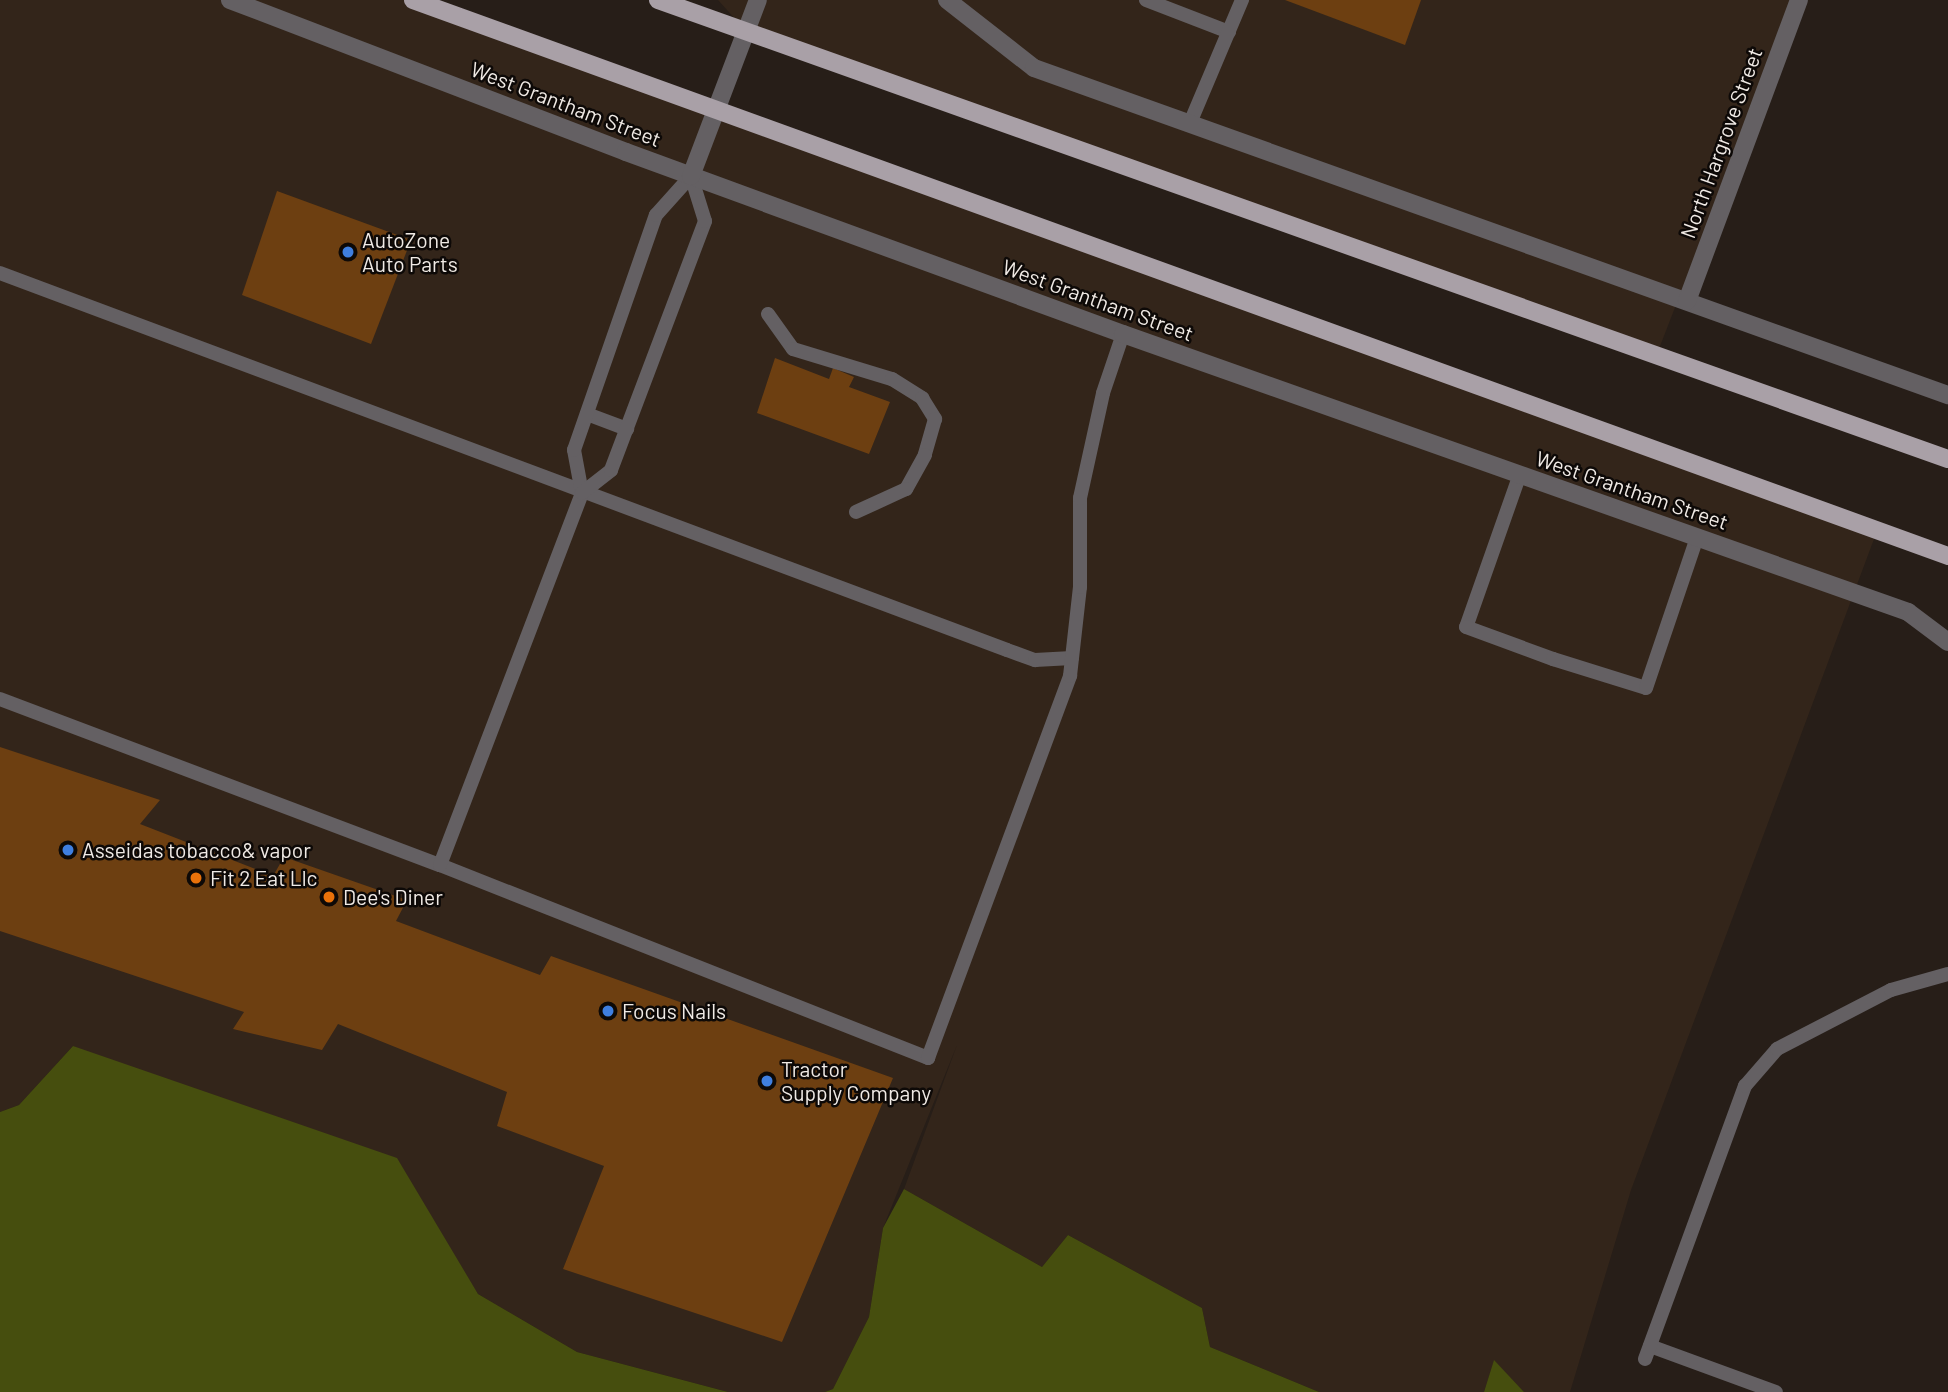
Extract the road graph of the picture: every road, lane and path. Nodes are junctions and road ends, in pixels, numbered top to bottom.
1 (230, 0) edge
2 (413, 0) edge
3 (658, 0) edge
4 (758, 0) edge
5 (947, 0) edge
6 (1146, 0) edge
7 (1242, 0) edge
8 (1798, 0) edge
9 (746, 31) junction
10 (1229, 32) junction
11 (716, 112) junction
12 (1190, 123) junction
13 (691, 176) junction
14 (0, 274) edge
15 (1687, 301) junction
16 (768, 314) dead end
17 (1123, 334) junction
18 (1948, 395) edge
19 (587, 414) junction
20 (627, 429) junction
21 (1948, 459) edge
22 (1520, 474) junction
23 (582, 493) junction
24 (856, 512) dead end
25 (1697, 537) junction
26 (1948, 556) edge
27 (1948, 642) edge
28 (1072, 658) junction
29 (0, 699) edge
30 (440, 865) junction
31 (1948, 974) edge
32 (1776, 1392) edge

1 - 13 street, West Grantham Street
2 - 11 main road
3 - 9 main road
4 - 9 street
5 - 12 street
6 - 10 lane
7 - 10 lane
8 - 15 street, North Hargrove Street
9 - 11 street
9 - 21 main road
10 - 12 lane
11 - 13 street
11 - 26 main road
12 - 15 street
13 - 17 street, West Grantham Street
13 - 19 lane
13 - 20 lane
14 - 23 lane
15 - 18 street
16 - 24 lane
17 - 22 street, West Grantham Street
17 - 28 lane
19 - 20 lane
19 - 23 lane
20 - 23 lane
22 - 25 street, West Grantham Street
22 - 25 lane
23 - 28 lane
23 - 30 lane
25 - 27 street, West Grantham Street
28 - 30 lane
29 - 30 lane
31 - 32 lane

